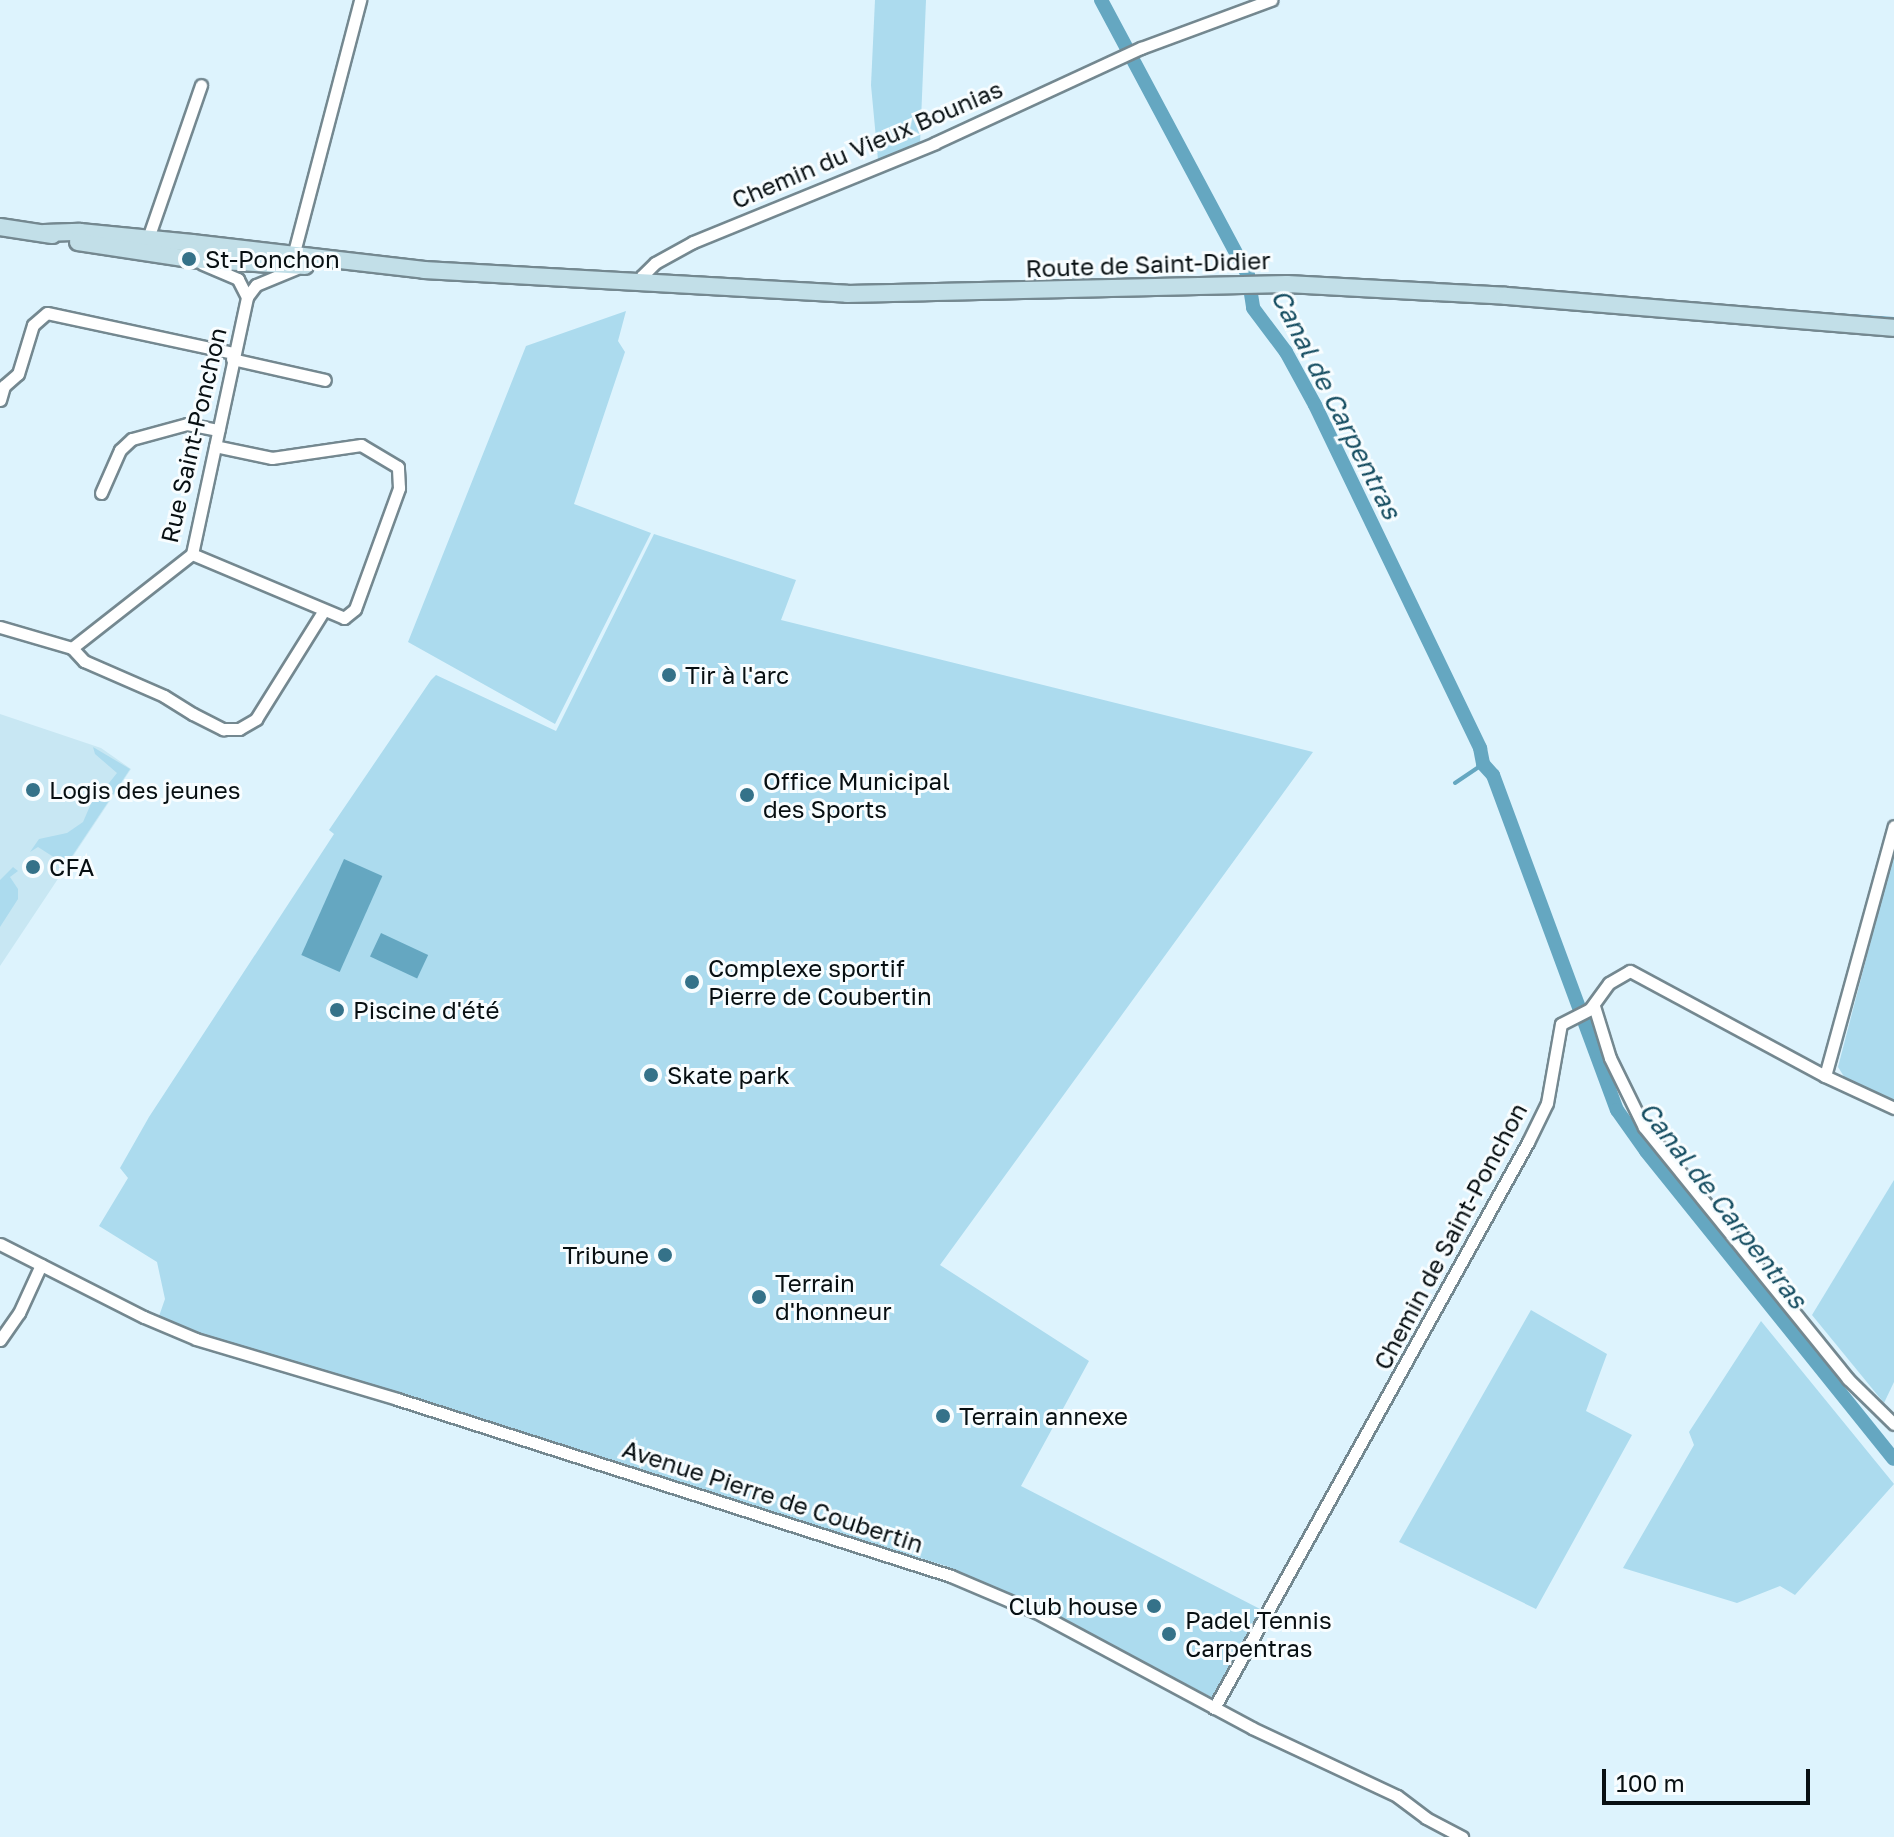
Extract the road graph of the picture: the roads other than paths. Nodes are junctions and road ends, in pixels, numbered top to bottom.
1 (360, 0) edge
2 (1271, 0) edge
3 (201, 85) dead end
4 (0, 227) edge
5 (145, 246) junction
6 (220, 246) junction
7 (189, 259) junction
8 (291, 259) junction
9 (253, 265) junction
10 (642, 283) junction
11 (249, 290) junction
12 (1894, 328) edge
13 (233, 356) junction
14 (325, 380) dead end
15 (2, 386) edge
16 (0, 400) edge
17 (218, 430) junction
18 (215, 446) junction
19 (101, 493) dead end
20 (192, 554) junction
21 (324, 610) junction
22 (0, 627) edge
23 (72, 648) junction
24 (1894, 826) edge
25 (1592, 1008) junction
26 (1825, 1076) junction
27 (1894, 1108) edge
28 (0, 1244) edge
29 (41, 1265) junction
30 (0, 1340) edge
31 (1894, 1424) edge
32 (1214, 1708) junction
33 (1462, 1837) edge

1 - 8 street
2 - 10 street, Chemin du Vieux Bounias
3 - 5 street
4 - 5 main road
5 - 6 main road
5 - 7 main road
6 - 8 main road
6 - 9 street
7 - 9 main road
7 - 11 street
8 - 9 main road
8 - 9 street
8 - 10 main road, Route de Saint-Didier
8 - 11 street
9 - 11 street
10 - 12 main road, Route de Saint-Didier
11 - 13 street, Rue Saint-Ponchon
13 - 14 street
13 - 15 street
13 - 17 street, Rue Saint-Ponchon
15 - 16 street
17 - 18 street, Rue Saint-Ponchon
17 - 19 street
18 - 20 street, Rue Saint-Ponchon
18 - 21 street
20 - 21 street
20 - 23 street, Rue Saint-Ponchon
21 - 23 street
22 - 23 street
24 - 26 street
25 - 26 street, Chemin de Saint-Ponchon
25 - 31 street
25 - 32 street, Chemin de Saint-Ponchon
26 - 27 street
28 - 29 street, Avenue Pierre de Coubertin
29 - 30 street
29 - 32 street, Avenue Pierre de Coubertin
32 - 33 street, Avenue Pierre de Coubertin

